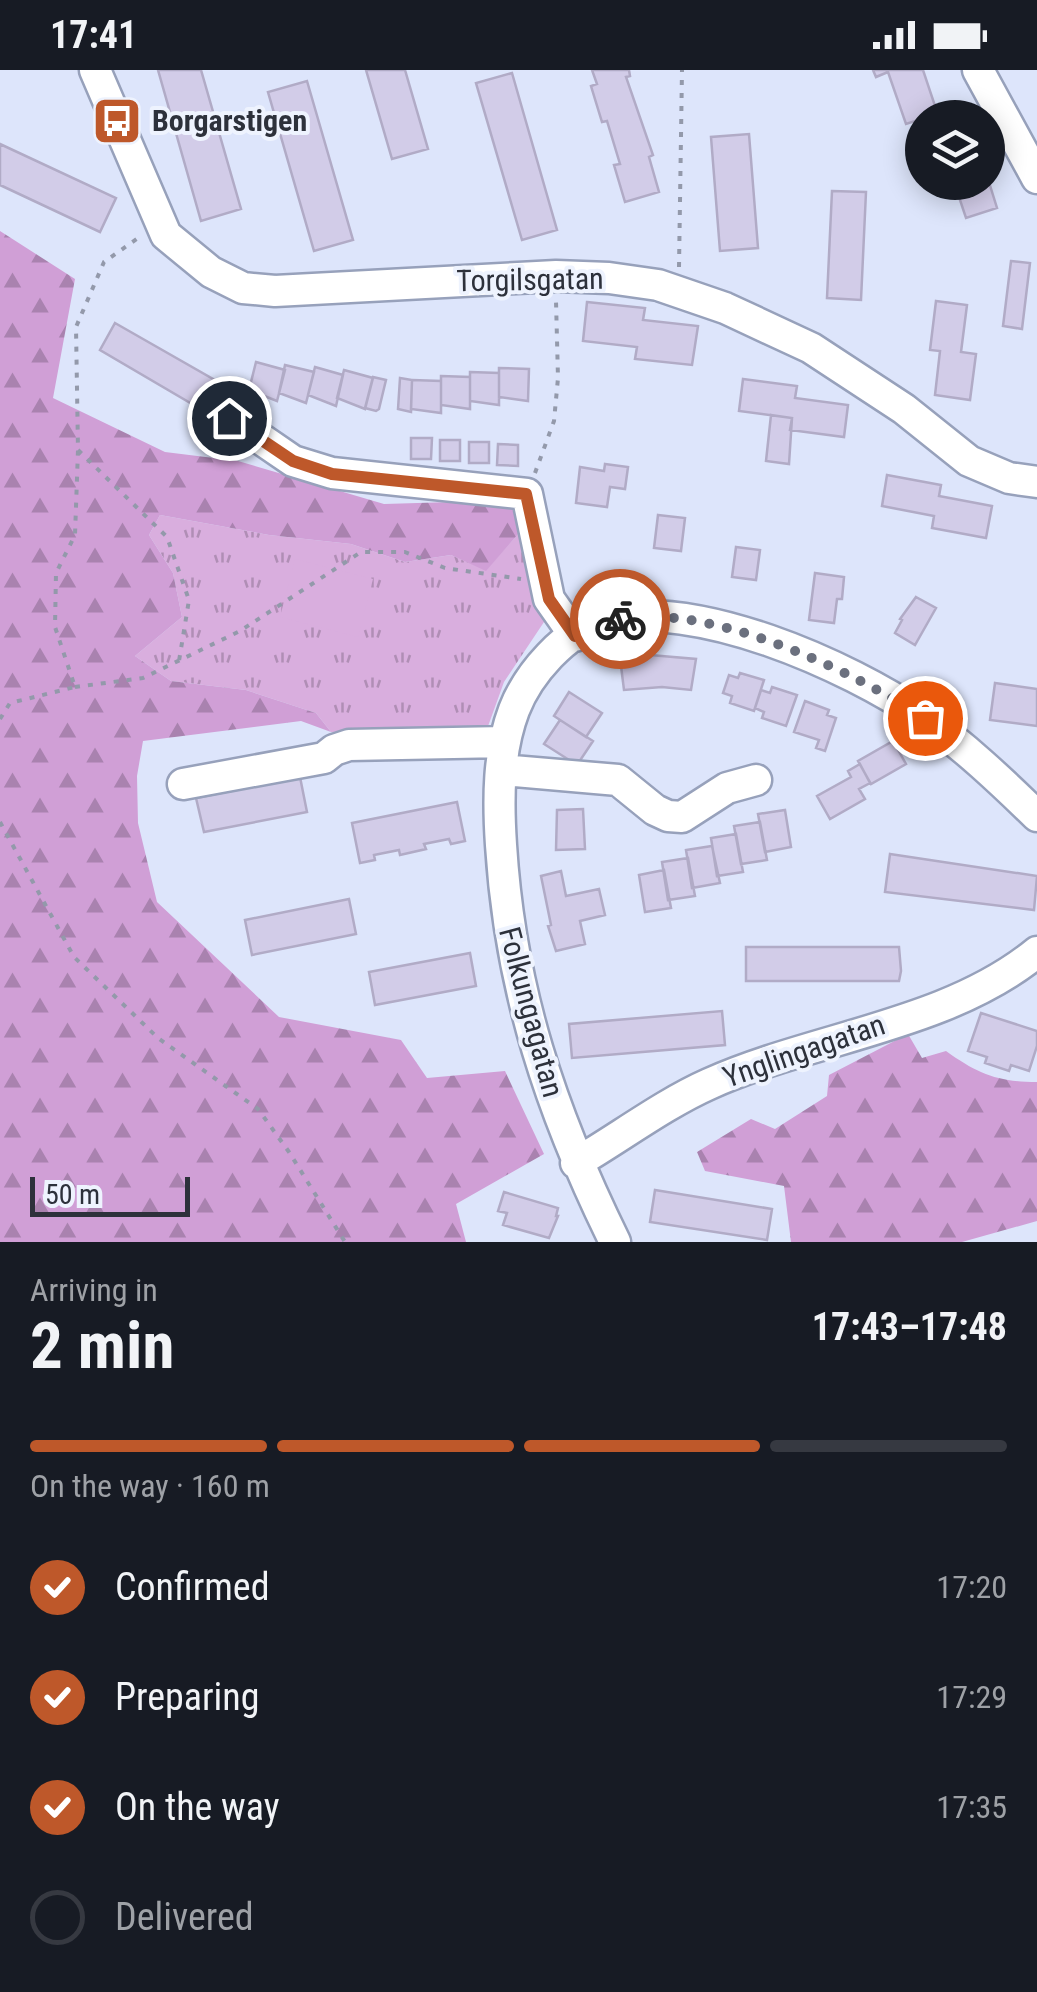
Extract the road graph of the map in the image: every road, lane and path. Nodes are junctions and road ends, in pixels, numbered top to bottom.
1 (94, 70) edge
2 (682, 70) edge
3 (978, 70) edge
4 (1037, 178) edge
5 (160, 222) junction
6 (556, 276) junction
7 (679, 292) junction
8 (229, 418) dead end
9 (78, 450) junction
10 (1037, 482) edge
11 (526, 494) junction
12 (544, 578) junction
13 (575, 636) junction
14 (178, 661) junction
15 (76, 687) junction
16 (0, 719) edge
17 (503, 756) junction
18 (756, 780) dead end
19 (183, 784) dead end
20 (1037, 816) edge
21 (0, 822) edge
22 (1037, 952) edge
23 (576, 1163) junction
24 (345, 1242) edge
25 (615, 1242) edge

1 - 5 street, Torgilsgatan
2 - 7 path
3 - 4 street
5 - 6 street, Torgilsgatan
5 - 9 path
6 - 7 street, Torgilsgatan
6 - 11 path
7 - 10 street, Torgilsgatan
8 - 11 street
9 - 14 path
9 - 15 path
11 - 12 street
12 - 13 street
12 - 14 path
13 - 17 street, Folkungagatan
13 - 20 street
14 - 15 path
15 - 16 path
17 - 18 street
17 - 19 street
17 - 23 street, Folkungagatan
21 - 24 path
22 - 23 street, Ynglingagatan
23 - 25 street, Folkungagatan

